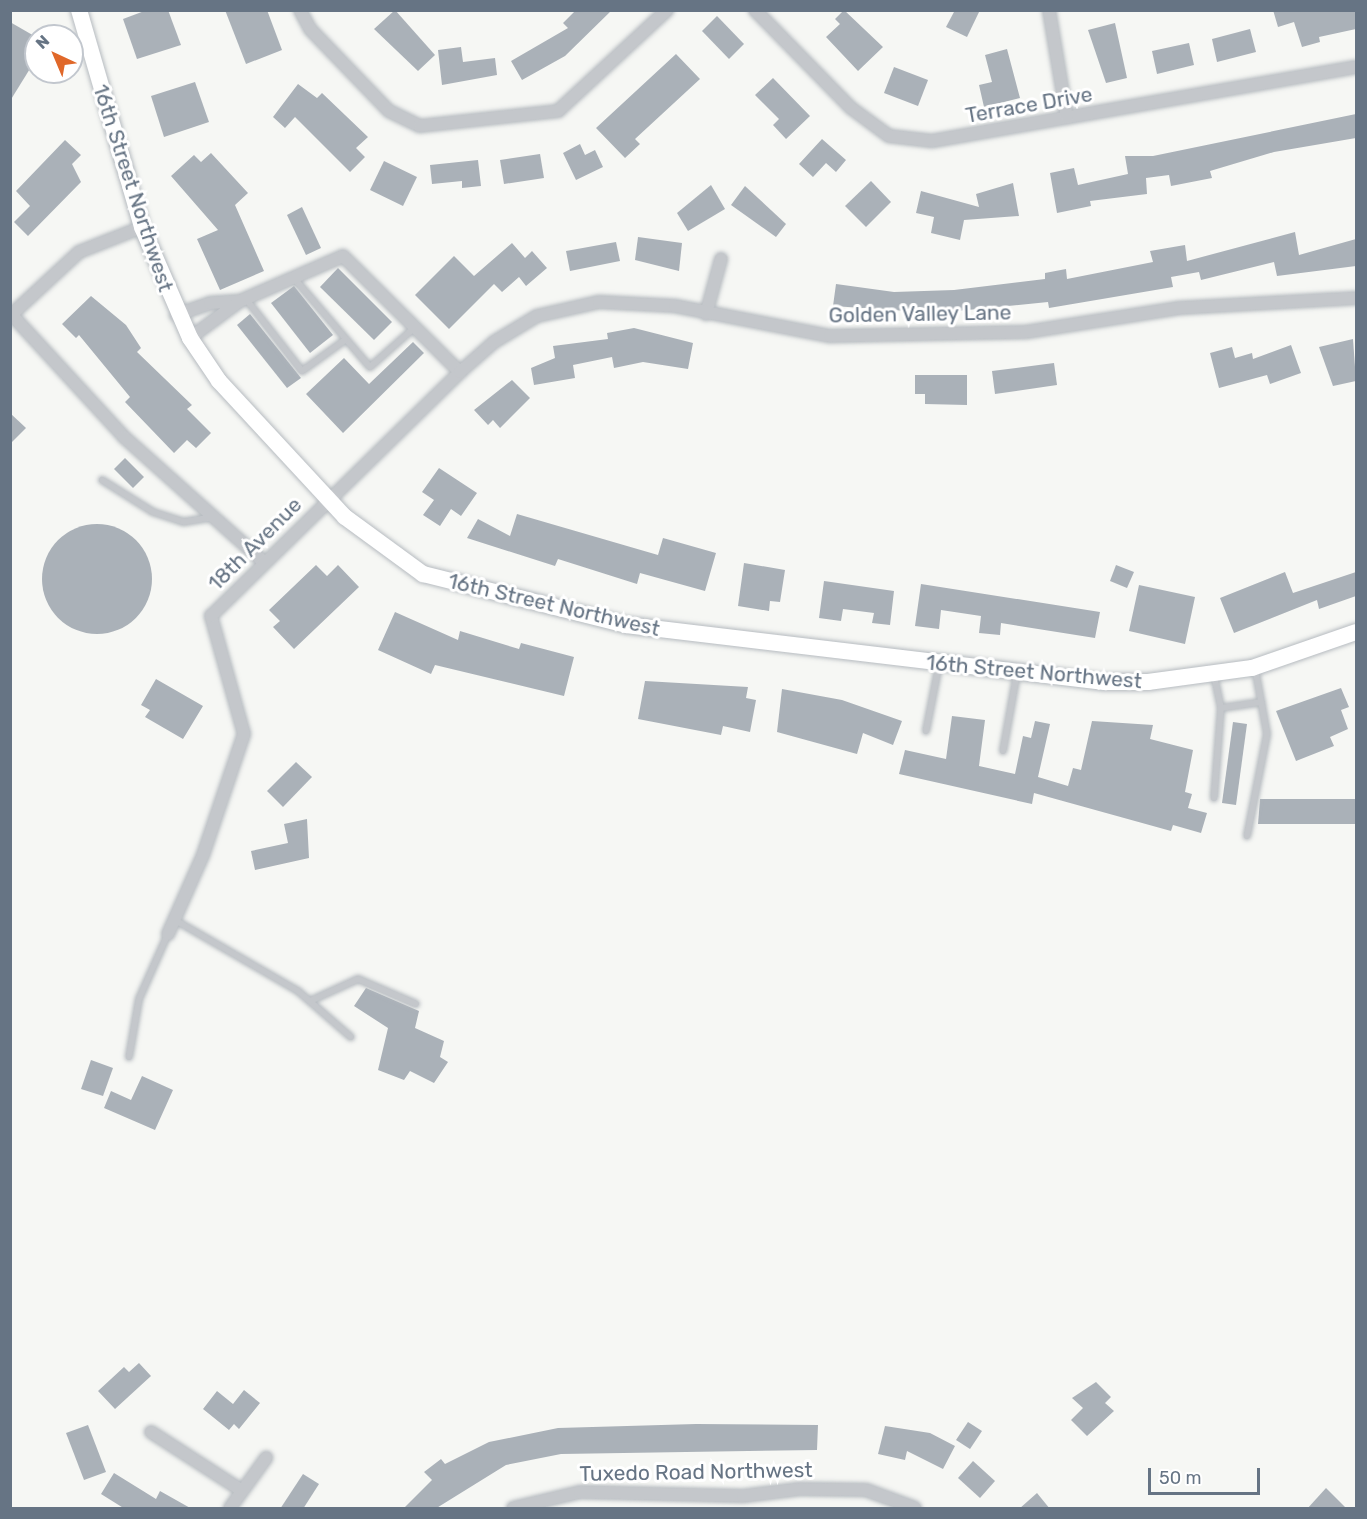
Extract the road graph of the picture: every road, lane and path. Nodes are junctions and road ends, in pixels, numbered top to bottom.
1 (79, 10) edge
2 (300, 10) edge
3 (667, 10) edge
4 (755, 10) edge
5 (1049, 10) edge
6 (1356, 67) edge
7 (1067, 118) junction
8 (142, 227) junction
9 (721, 259) dead end
10 (292, 275) junction
11 (1356, 298) edge
12 (243, 300) junction
13 (706, 314) junction
14 (11, 315) edge
15 (176, 315) junction
16 (416, 327) junction
17 (190, 338) junction
18 (345, 340) junction
19 (494, 342) joint
20 (460, 372) junction
21 (102, 480) dead end
22 (328, 498) junction
23 (216, 517) junction
24 (264, 562) junction
25 (1356, 632) edge
26 (939, 664) junction
27 (1255, 667) junction
28 (1017, 672) junction
29 (1214, 675) junction
30 (1262, 702) junction
31 (1221, 708) junction
32 (926, 731) dead end
33 (1003, 751) dead end
34 (1214, 798) dead end
35 (1247, 836) dead end
36 (174, 920) junction
37 (168, 934) joint
38 (310, 1001) junction
39 (416, 1004) dead end
40 (351, 1037) dead end
41 (129, 1057) dead end
42 (151, 1432) dead end
43 (266, 1458) dead end
44 (241, 1490) junction
45 (230, 1509) edge
46 (513, 1509) edge
47 (915, 1509) edge

1 - 8 street, 16th Street Northwest
2 - 3 street
4 - 7 street, Terrace Drive
5 - 7 street
6 - 7 street, Terrace Drive
8 - 14 street
8 - 15 street, 16th Street Northwest
9 - 13 street
10 - 12 street
10 - 16 street
10 - 18 lane
11 - 13 street, Golden Valley Lane
12 - 15 street
12 - 17 street
12 - 18 lane
13 - 19 street, Golden Valley Lane
14 - 23 street
15 - 17 street, 16th Street Northwest
16 - 18 lane
16 - 20 street
17 - 22 street, 16th Street Northwest
19 - 20 street, 18th Avenue
20 - 22 street, 18th Avenue
21 - 23 lane
22 - 24 street, 18th Avenue
22 - 26 street, 16th Street Northwest
23 - 24 street
24 - 36 street, 18th Avenue
25 - 27 street, 16th Street Northwest
26 - 28 street, 16th Street Northwest
26 - 32 lane
27 - 29 street, 16th Street Northwest
27 - 30 lane
28 - 29 street, 16th Street Northwest
28 - 33 lane
29 - 31 lane
30 - 31 lane
30 - 35 lane
31 - 34 lane
36 - 37 street, 18th Avenue
36 - 38 lane
37 - 41 lane
38 - 39 lane
38 - 40 lane
42 - 44 street
43 - 44 street
44 - 45 street
46 - 47 street, Tuxedo Road Northwest

